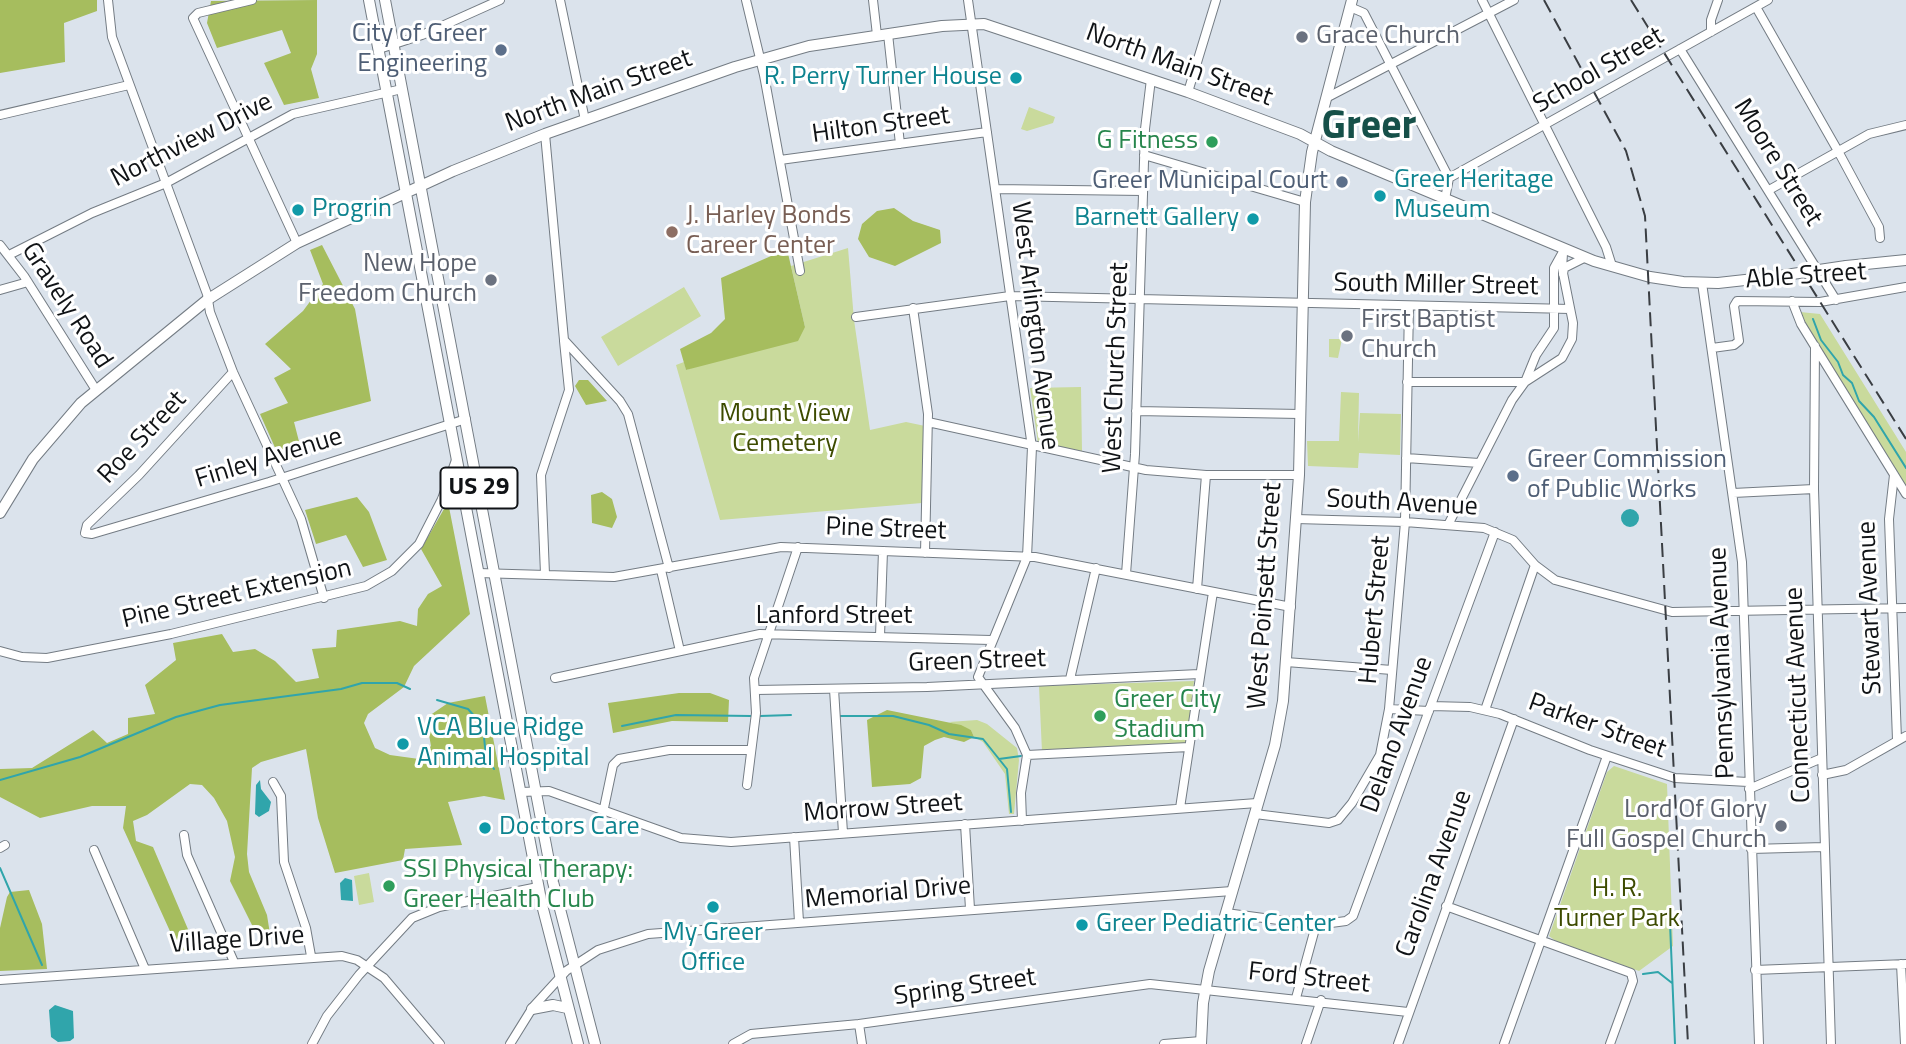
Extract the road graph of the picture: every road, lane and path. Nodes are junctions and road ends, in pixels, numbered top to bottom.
1 (108, 0) edge
2 (252, 0) edge
3 (369, 0) edge
4 (385, 0) edge
5 (500, 0) edge
6 (560, 0) edge
7 (746, 0) edge
8 (873, 0) edge
9 (968, 0) edge
10 (1216, 0) edge
11 (1482, 0) edge
12 (1514, 0) edge
13 (1718, 0) edge
14 (1768, 0) edge
15 (1351, 4) edge
16 (1756, 7) junction
17 (1489, 13) junction
18 (972, 24) junction
19 (1711, 32) junction
20 (883, 34) junction
21 (394, 44) junction
22 (379, 49) junction
23 (1680, 49) junction
24 (759, 60) junction
25 (1390, 64) junction
26 (1151, 79) junction
27 (129, 85) junction
28 (402, 89) junction
29 (1188, 92) junction
30 (387, 93) junction
31 (1331, 93) junction
32 (0, 115) edge
33 (585, 120) junction
34 (1545, 125) junction
35 (1906, 125) edge
36 (987, 132) junction
37 (545, 134) junction
38 (247, 137) junction
39 (1315, 142) junction
40 (901, 144) junction
41 (1838, 151) junction
42 (1144, 155) junction
43 (780, 160) junction
44 (1449, 178) junction
45 (166, 183) junction
46 (421, 186) junction
47 (995, 189) junction
48 (1769, 190) junction
49 (1143, 191) junction
50 (406, 192) junction
51 (1444, 199) junction
52 (1305, 202) junction
53 (1880, 238) dead end
54 (297, 243) junction
55 (0, 245) edge
56 (1564, 250) junction
57 (9, 255) junction
58 (1584, 258) junction
59 (1906, 260) edge
60 (1612, 266) junction
61 (800, 271) dead end
62 (1563, 274) junction
63 (29, 282) junction
64 (1702, 283) junction
65 (1906, 287) edge
66 (0, 290) edge
67 (1010, 296) junction
68 (1142, 297) junction
69 (207, 300) junction
70 (1836, 300) junction
71 (1792, 301) junction
72 (1302, 304) junction
73 (1409, 306) junction
74 (913, 308) junction
75 (1570, 309) junction
76 (1556, 310) junction
77 (856, 317) dead end
78 (564, 340) junction
79 (1815, 345) junction
80 (1712, 348) junction
81 (233, 372) junction
82 (1407, 382) junction
83 (1525, 382) junction
84 (96, 390) junction
85 (1136, 411) junction
86 (1300, 414) junction
87 (466, 419) junction
88 (928, 422) junction
89 (450, 425) junction
90 (1032, 447) junction
91 (1406, 458) junction
92 (457, 459) junction
93 (1479, 463) junction
94 (1135, 467) junction
95 (476, 472) junction
96 (1206, 475) junction
97 (1298, 475) junction
98 (1894, 475) junction
99 (282, 478) junction
100 (462, 486) junction
101 (1814, 489) junction
102 (1733, 493) junction
103 (1906, 494) edge
104 (442, 499) junction
105 (0, 513) edge
106 (1296, 519) junction
107 (1405, 522) junction
108 (1448, 525) junction
109 (1495, 532) junction
110 (85, 533) joint
111 (798, 547) junction
112 (883, 551) junction
113 (925, 553) junction
114 (1027, 557) junction
115 (1535, 565) junction
116 (1096, 568) junction
117 (665, 569) junction
118 (478, 573) junction
119 (495, 574) junction
120 (545, 574) junction
121 (1126, 574) junction
122 (1197, 589) junction
123 (1213, 592) junction
124 (324, 598) junction
125 (1291, 607) junction
126 (1817, 608) junction
127 (1891, 608) junction
128 (1906, 608) edge
129 (1743, 611) junction
130 (769, 633) junction
131 (880, 636) junction
132 (991, 640) junction
133 (0, 650) edge
134 (680, 651) junction
135 (1286, 662) junction
136 (1392, 670) junction
137 (1199, 674) junction
138 (555, 678) dead end
139 (1070, 680) junction
140 (981, 683) junction
141 (834, 689) junction
142 (756, 690) junction
143 (1430, 708) junction
144 (1389, 709) junction
145 (1485, 710) junction
146 (1514, 719) junction
147 (1902, 738) edge
148 (1189, 747) junction
149 (751, 750) junction
150 (1027, 755) junction
151 (1607, 756) junction
152 (1822, 758) junction
153 (1822, 775) junction
154 (273, 782) dead end
155 (747, 785) dead end
156 (1749, 785) junction
157 (537, 791) junction
158 (521, 792) junction
159 (604, 808) junction
160 (1180, 808) junction
161 (1256, 809) junction
162 (1022, 821) junction
163 (965, 824) junction
164 (843, 833) junction
165 (184, 835) dead end
166 (794, 837) junction
167 (1824, 847) junction
168 (1751, 849) junction
169 (94, 850) dead end
170 (538, 887) junction
171 (1232, 891) junction
172 (1446, 906) junction
173 (970, 909) junction
174 (1226, 913) junction
175 (799, 922) junction
176 (1316, 925) junction
177 (1541, 939) junction
178 (311, 956) junction
179 (234, 962) junction
180 (1903, 964) edge
181 (367, 965) junction
182 (573, 966) junction
183 (1828, 967) junction
184 (145, 969) junction
185 (1755, 970) junction
186 (559, 978) junction
187 (0, 980) edge
188 (1205, 989) junction
189 (1296, 998) junction
190 (1321, 1000) junction
191 (567, 1008) junction
192 (532, 1009) junction
193 (1408, 1012) junction
194 (859, 1024) junction
195 (1201, 1043) edge
196 (312, 1044) edge
197 (440, 1044) edge
198 (510, 1044) edge
199 (578, 1044) edge
200 (595, 1044) edge
201 (733, 1044) edge
202 (862, 1044) edge
203 (1164, 1044) edge
204 (1185, 1044) edge
205 (1306, 1044) edge
206 (1398, 1044) edge
207 (1504, 1044) edge
208 (1611, 1044) edge
209 (1759, 1044) edge
210 (1831, 1044) edge
211 (1905, 1044) edge

1 - 27 street
2 - 38 street
3 - 22 main road, US 29
4 - 21 main road, US 29
5 - 21 street
6 - 33 street
7 - 24 street
8 - 20 street
9 - 18 street, West Arlington Avenue
10 - 29 street
11 - 17 street
12 - 17 street
13 - 19 street
14 - 16 street, School Street
15 - 25 street
15 - 31 main road, West Poinsett Street
16 - 19 street, School Street
16 - 41 street
17 - 25 street
17 - 34 street
18 - 20 main road, North Main Street
18 - 26 main road, North Main Street
18 - 36 street, West Arlington Avenue
19 - 23 street, School Street
20 - 24 main road, North Main Street
20 - 40 street
21 - 22 street
21 - 28 main road, US 29
22 - 30 main road, US 29
23 - 34 street, School Street
23 - 48 street, Moore Street
24 - 33 main road, North Main Street
24 - 43 street
25 - 31 street
25 - 44 street
26 - 29 main road, North Main Street
26 - 42 street, West Church Street
27 - 32 street
27 - 45 street
28 - 30 street, Northview Drive
28 - 46 main road, US 29
29 - 39 main road, North Main Street
30 - 38 street, Northview Drive
30 - 50 main road, US 29
31 - 39 main road, West Poinsett Street
33 - 37 main road, North Main Street
34 - 44 street, School Street
34 - 60 street
35 - 41 street
36 - 40 street, Hilton Street
36 - 47 street, West Arlington Avenue
37 - 46 main road, North Main Street
37 - 78 street
38 - 45 street, Northview Drive
38 - 54 street
39 - 51 main road, North Main Street
39 - 52 main road, West Poinsett Street
40 - 43 street, Hilton Street
41 - 48 street
41 - 53 street
42 - 49 street, West Church Street
42 - 52 street
43 - 61 street
44 - 51 street
45 - 57 street, Northview Drive
45 - 69 street
46 - 50 main road, North Main Street
46 - 87 main road, US 29
47 - 49 street
47 - 67 street, West Arlington Avenue
48 - 70 street, Moore Street
49 - 68 street, West Church Street
50 - 54 main road, North Main Street
50 - 89 main road, US 29
51 - 56 main road, North Main Street
52 - 72 main road, West Poinsett Street
54 - 69 main road, North Main Street
55 - 57 street, Gravely Road
56 - 58 main road, North Main Street
56 - 62 street
56 - 76 street
57 - 63 street, Gravely Road
58 - 60 main road, North Main Street
58 - 62 street
59 - 64 main road, North Main Street, bridge
60 - 64 main road, North Main Street
62 - 75 street
63 - 66 street
63 - 84 street, Gravely Road
64 - 80 street, Pennsylvania Avenue
65 - 70 street, Able Street
67 - 68 street, South Miller Street
67 - 74 street, South Miller Street
67 - 90 street, West Arlington Avenue
68 - 72 street, South Miller Street
68 - 85 street, West Church Street
69 - 81 street
69 - 84 main road, North Main Street
70 - 71 street, Able Street
71 - 79 street
71 - 80 street, Able Street
72 - 73 street, South Miller Street
72 - 86 main road, West Poinsett Street
73 - 76 street, South Miller Street
73 - 82 street, Hubert Street
74 - 77 street, South Miller Street
74 - 88 street
75 - 76 street, South Miller Street
75 - 83 street
76 - 83 street
78 - 117 street
78 - 120 street
79 - 98 street
79 - 101 street, Connecticut Avenue
80 - 102 street, Pennsylvania Avenue
81 - 99 street
81 - 110 street, Roe Street
82 - 83 street
82 - 91 street, Hubert Street
83 - 93 street
84 - 105 main road, North Main Street
85 - 86 street
85 - 94 street, West Church Street
86 - 97 main road, West Poinsett Street
87 - 89 street, Finley Avenue
87 - 95 main road, US 29
88 - 90 street
88 - 113 street
89 - 92 main road, US 29
89 - 99 street, Finley Avenue
90 - 94 street
90 - 114 street, West Arlington Avenue
91 - 93 street
91 - 107 street, Hubert Street
92 - 100 main road, US 29
92 - 104 street, Pine Street Extension
93 - 108 street
94 - 96 street
94 - 121 street, West Church Street
95 - 100 street
95 - 119 main road, US 29
96 - 97 street
96 - 122 street
97 - 106 main road, West Poinsett Street
98 - 103 street
98 - 127 street, Stewart Avenue
99 - 110 street, Finley Avenue
99 - 124 street
100 - 104 street
100 - 118 main road, US 29
101 - 102 street
101 - 126 street, Connecticut Avenue
102 - 129 street, Pennsylvania Avenue
104 - 124 street, Pine Street Extension
106 - 107 street, South Avenue
106 - 125 main road, West Poinsett Street
107 - 108 street, South Avenue
107 - 136 street, Hubert Street
108 - 109 street, South Avenue
109 - 115 street, South Avenue
109 - 143 street, Delano Avenue
111 - 112 street, Pine Street
111 - 117 street, Pine Street
111 - 130 street
112 - 113 street, Pine Street
112 - 131 street
113 - 114 street, Pine Street
114 - 116 street, Pine Street
114 - 132 street, West Arlington Avenue
115 - 129 street, South Avenue
115 - 145 street
116 - 121 street, Pine Street
116 - 139 street
117 - 120 street, Pine Street
117 - 134 street
118 - 119 street, Pine Street
118 - 158 main road, US 29
119 - 120 street, Pine Street
119 - 157 main road, US 29
121 - 122 street, Pine Street
122 - 123 street, Pine Street
123 - 125 street, Pine Street
123 - 137 street
124 - 133 street, Pine Street Extension
125 - 135 main road, West Poinsett Street
126 - 127 street, South Avenue
126 - 129 street, South Avenue
126 - 152 street, Connecticut Avenue
127 - 128 street, South Avenue
127 - 147 street, Stewart Avenue
129 - 156 street, Pennsylvania Avenue
130 - 131 street, Lanford Street
130 - 134 street, Lanford Street
130 - 142 street
131 - 132 street, Lanford Street
132 - 140 street, West Arlington Avenue
134 - 138 street, Lanford Street
135 - 136 street
135 - 161 main road, West Poinsett Street
136 - 144 street, Hubert Street
137 - 139 street, Green Street
137 - 148 street
139 - 140 street, Green Street
140 - 141 street, Green Street
140 - 150 street
141 - 142 street, Green Street
141 - 164 street
142 - 149 street
143 - 144 street, Parker Street
143 - 145 street, Parker Street
143 - 176 street, Delano Avenue
144 - 161 street, Hubert Street
145 - 146 street, Parker Street
146 - 151 street, Parker Street
146 - 172 street, Carolina Avenue
147 - 153 street
148 - 150 street
148 - 160 street
149 - 155 street
149 - 159 street
150 - 162 street
151 - 156 street, Parker Street
151 - 177 street
152 - 153 street, Connecticut Avenue
152 - 156 street, Parker Street
153 - 167 street, Connecticut Avenue
154 - 178 street
156 - 168 street, Pennsylvania Avenue
157 - 158 street, Morrow Street
157 - 159 street, Morrow Street
157 - 182 main road, US 29
158 - 170 main road, US 29
159 - 166 street, Morrow Street
160 - 161 street, Morrow Street
160 - 162 street, Morrow Street
161 - 171 main road, West Poinsett Street
162 - 163 street, Morrow Street
163 - 164 street, Morrow Street
163 - 173 street
164 - 166 street, Morrow Street
165 - 179 street
166 - 175 street
167 - 168 street
167 - 183 street, Connecticut Avenue
168 - 185 street, Pennsylvania Avenue
169 - 184 street
170 - 181 street
170 - 186 main road, US 29
171 - 173 street, Memorial Drive
171 - 174 main road, West Poinsett Street
172 - 177 street
172 - 193 street, Carolina Avenue
173 - 175 street, Memorial Drive
174 - 176 street
174 - 188 main road, West Poinsett Street
175 - 182 street, Memorial Drive
176 - 189 street
177 - 207 street
177 - 208 street
178 - 179 street, Village Drive
178 - 181 street, Village Drive
179 - 184 street, Village Drive
180 - 183 street
180 - 211 street
181 - 196 street
181 - 197 street, Village Drive
182 - 186 street, Memorial Drive
182 - 200 main road, US 29
183 - 185 street
183 - 210 street, Connecticut Avenue
184 - 187 street, Village Drive
185 - 209 street, Pennsylvania Avenue
186 - 191 main road, US 29
186 - 192 street, Memorial Drive
188 - 189 street, Ford Street
188 - 194 street, Spring Street
188 - 195 main road, West Poinsett Street
189 - 190 street, Ford Street
190 - 193 street, Ford Street
190 - 205 street
191 - 192 main road
191 - 199 main road, US 29
192 - 198 street, Memorial Drive
193 - 206 street, Carolina Avenue
194 - 201 street, Spring Street
194 - 202 street
195 - 204 street
203 - 204 street

